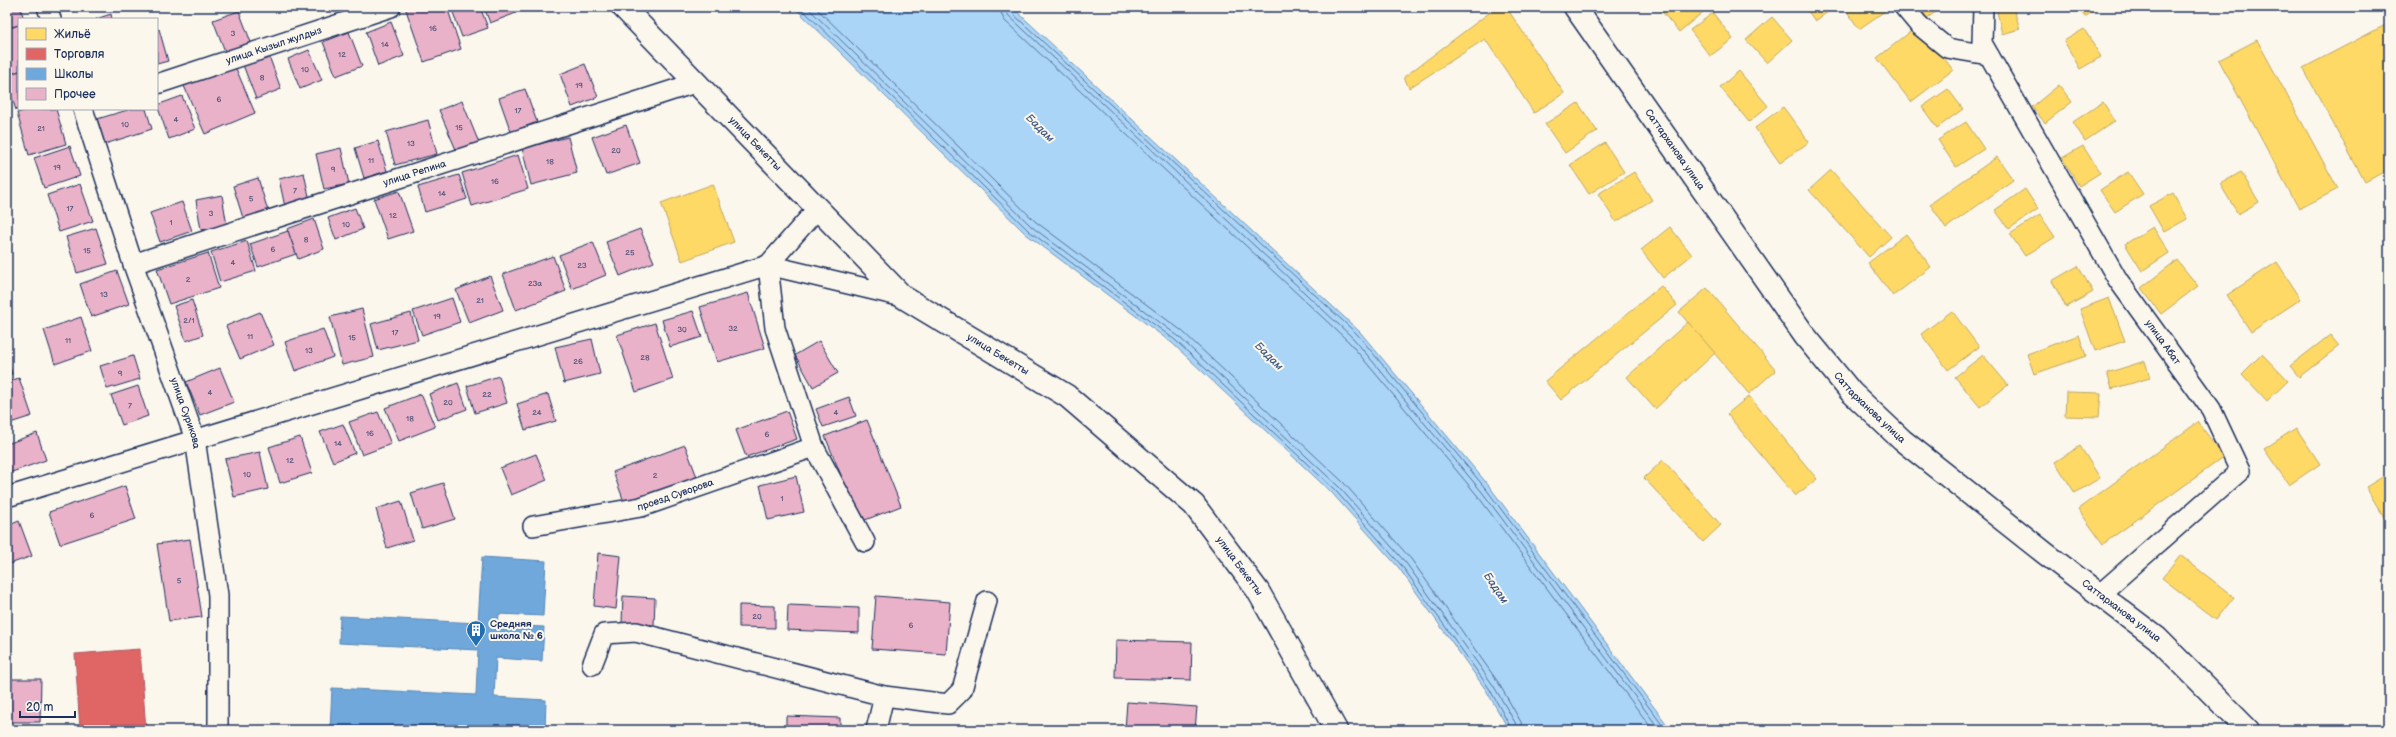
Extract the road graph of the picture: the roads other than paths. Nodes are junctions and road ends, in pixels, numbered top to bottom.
1 (47, 7) edge
2 (391, 7) edge
3 (623, 7) edge
4 (1575, 7) edge
5 (1904, 7) edge
6 (1983, 7) edge
7 (52, 18) edge
8 (1988, 55) junction
9 (695, 83) junction
10 (158, 84) edge
11 (83, 110) edge
12 (817, 209) junction
13 (133, 264) junction
14 (768, 265) junction
15 (903, 297) junction
16 (195, 439) junction
17 (814, 447) junction
18 (8, 493) edge
19 (533, 526) dead end
20 (866, 542) dead end
21 (2100, 594) junction
22 (987, 601) dead end
23 (592, 665) dead end
24 (884, 696) junction
25 (218, 730) edge
26 (876, 730) edge
27 (1336, 730) edge
28 (2248, 730) edge

1 - 7 street
2 - 10 street, улица Кызыл жулдыз
3 - 9 street, улица Бекетты
4 - 21 street, Саттарханова улица
5 - 8 street
6 - 8 street, улица Абат
8 - 21 street, улица Абат
9 - 12 street, улица Бекетты
9 - 13 street, улица Репина
11 - 13 street, улица Сурикова
12 - 14 street
12 - 15 street, улица Бекетты
13 - 16 street, улица Сурикова
14 - 15 street
14 - 16 street
14 - 17 street
15 - 27 street, улица Бекетты
16 - 18 street
16 - 25 street, улица Сурикова
17 - 19 street, проезд Суворова
17 - 20 street
21 - 28 street, Саттарханова улица
22 - 24 street
23 - 24 street
24 - 26 street

